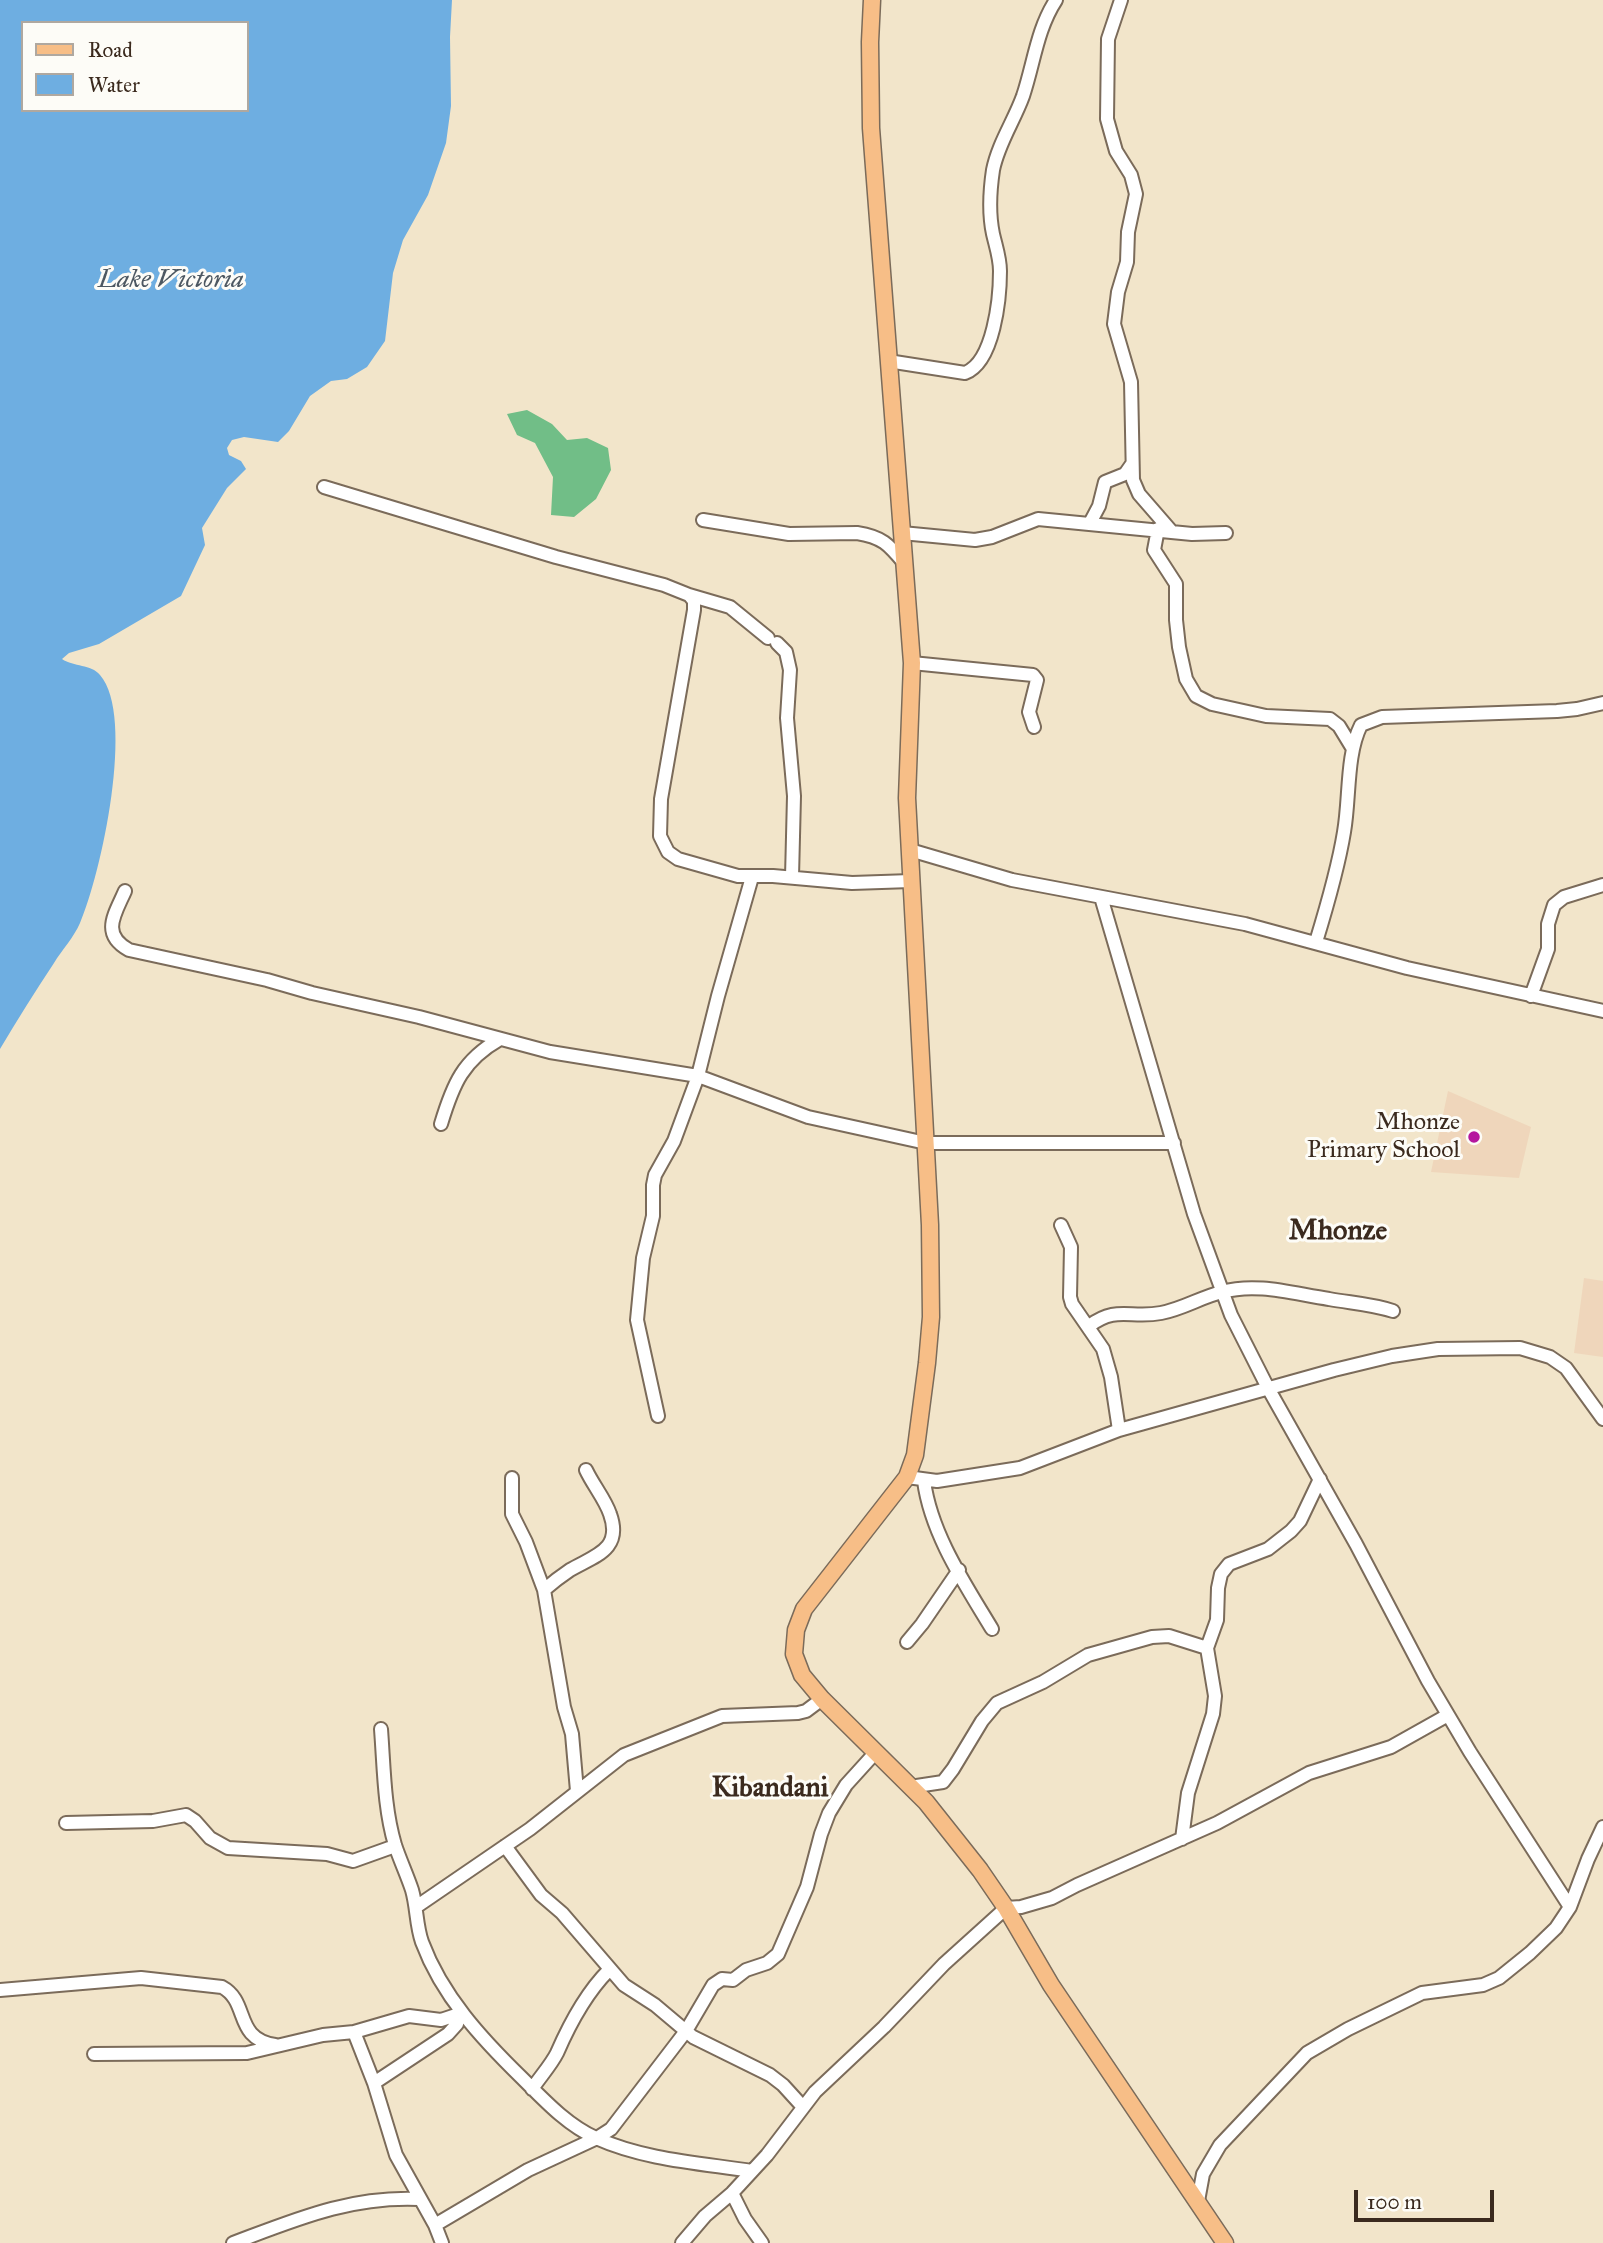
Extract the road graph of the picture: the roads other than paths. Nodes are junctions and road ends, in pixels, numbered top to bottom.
1 (872, 0) edge
2 (1056, 0) edge
3 (1121, 0) edge
4 (888, 361) junction
5 (1132, 464) junction
6 (324, 487) dead end
7 (704, 520) dead end
8 (1090, 523) junction
9 (1158, 529) junction
10 (1172, 532) junction
11 (902, 533) junction
12 (1227, 533) dead end
13 (905, 565) junction
14 (690, 595) junction
15 (912, 663) junction
16 (1603, 703) edge
17 (1034, 727) dead end
18 (1353, 748) junction
19 (910, 850) junction
20 (752, 877) junction
21 (792, 877) junction
22 (911, 880) junction
23 (1603, 885) edge
24 (125, 891) dead end
25 (1101, 897) junction
26 (1316, 942) junction
27 (1531, 996) junction
28 (1603, 1011) edge
29 (500, 1039) junction
30 (698, 1076) junction
31 (441, 1124) dead end
32 (926, 1143) junction
33 (1174, 1143) junction
34 (1061, 1225) dead end
35 (1222, 1292) junction
36 (1393, 1311) dead end
37 (1089, 1326) junction
38 (1268, 1388) junction
39 (658, 1416) dead end
40 (1603, 1419) edge
41 (1119, 1430) junction
42 (586, 1470) dead end
43 (907, 1477) junction
44 (512, 1478) dead end
45 (1320, 1479) junction
46 (924, 1481) junction
47 (958, 1570) junction
48 (544, 1590) junction
49 (992, 1629) dead end
50 (907, 1642) dead end
51 (1207, 1648) junction
52 (821, 1699) junction
53 (1448, 1715) junction
54 (381, 1729) dead end
55 (875, 1754) junction
56 (910, 1787) junction
57 (577, 1791) junction
58 (66, 1822) dead end
59 (1603, 1828) edge
60 (1182, 1839) junction
61 (395, 1846) junction
62 (505, 1846) junction
63 (415, 1907) junction
64 (1570, 1907) junction
65 (1006, 1909) junction
66 (609, 1970) junction
67 (0, 1990) edge
68 (461, 2014) junction
69 (686, 2031) junction
70 (354, 2032) junction
71 (279, 2046) junction
72 (94, 2054) dead end
73 (374, 2082) junction
74 (532, 2089) junction
75 (803, 2107) junction
76 (580, 2129) junction
77 (597, 2138) junction
78 (580, 2145) junction
79 (752, 2171) junction
80 (732, 2193) junction
81 (419, 2199) junction
82 (1198, 2202) junction
83 (435, 2225) junction
84 (233, 2243) edge
85 (442, 2243) edge
86 (682, 2243) edge
87 (762, 2243) edge
88 (1225, 2243) edge

1 - 4 main road
2 - 4 street
3 - 5 street
4 - 11 main road
5 - 8 street
5 - 10 street
6 - 14 street
7 - 13 street
8 - 9 street
8 - 11 street
9 - 10 street
9 - 18 street
10 - 12 street
11 - 13 main road
13 - 15 main road
14 - 20 street
14 - 21 street
15 - 17 street
15 - 19 main road
16 - 18 street
18 - 26 street
19 - 22 main road
19 - 25 street
20 - 21 street
20 - 30 street
21 - 22 street
22 - 32 main road
23 - 27 street
24 - 29 street
25 - 26 street
25 - 33 street
26 - 27 street
27 - 28 street
29 - 30 street
29 - 31 street
30 - 32 street
30 - 39 street
32 - 33 street
32 - 43 main road
33 - 35 street
34 - 37 street
35 - 36 street
35 - 37 street
35 - 38 street
37 - 41 street
38 - 40 street
38 - 41 street
38 - 45 street
41 - 46 street
42 - 48 street
43 - 46 street
43 - 52 main road
44 - 48 street
45 - 51 street
45 - 53 street
46 - 47 street
47 - 49 street
47 - 50 street
48 - 57 street
51 - 56 street
51 - 60 street
52 - 55 main road
52 - 57 street
53 - 60 street
53 - 64 street
54 - 61 street
55 - 56 main road
55 - 69 street
56 - 65 main road
57 - 62 street
58 - 61 street
59 - 64 street
60 - 65 street
61 - 63 street
62 - 63 street
62 - 66 street
63 - 68 street
64 - 82 street
65 - 75 street
65 - 82 main road
66 - 69 street
66 - 74 street
67 - 71 street
68 - 70 street
68 - 73 street
68 - 74 street
69 - 75 street
69 - 77 street
70 - 71 street
70 - 73 street
71 - 72 street
73 - 81 street
74 - 76 street
75 - 79 street
76 - 77 street
76 - 78 street
77 - 78 street
77 - 79 street
78 - 83 street
79 - 80 street
80 - 86 street
80 - 87 street
81 - 83 street
81 - 84 street
82 - 88 main road
83 - 85 street

